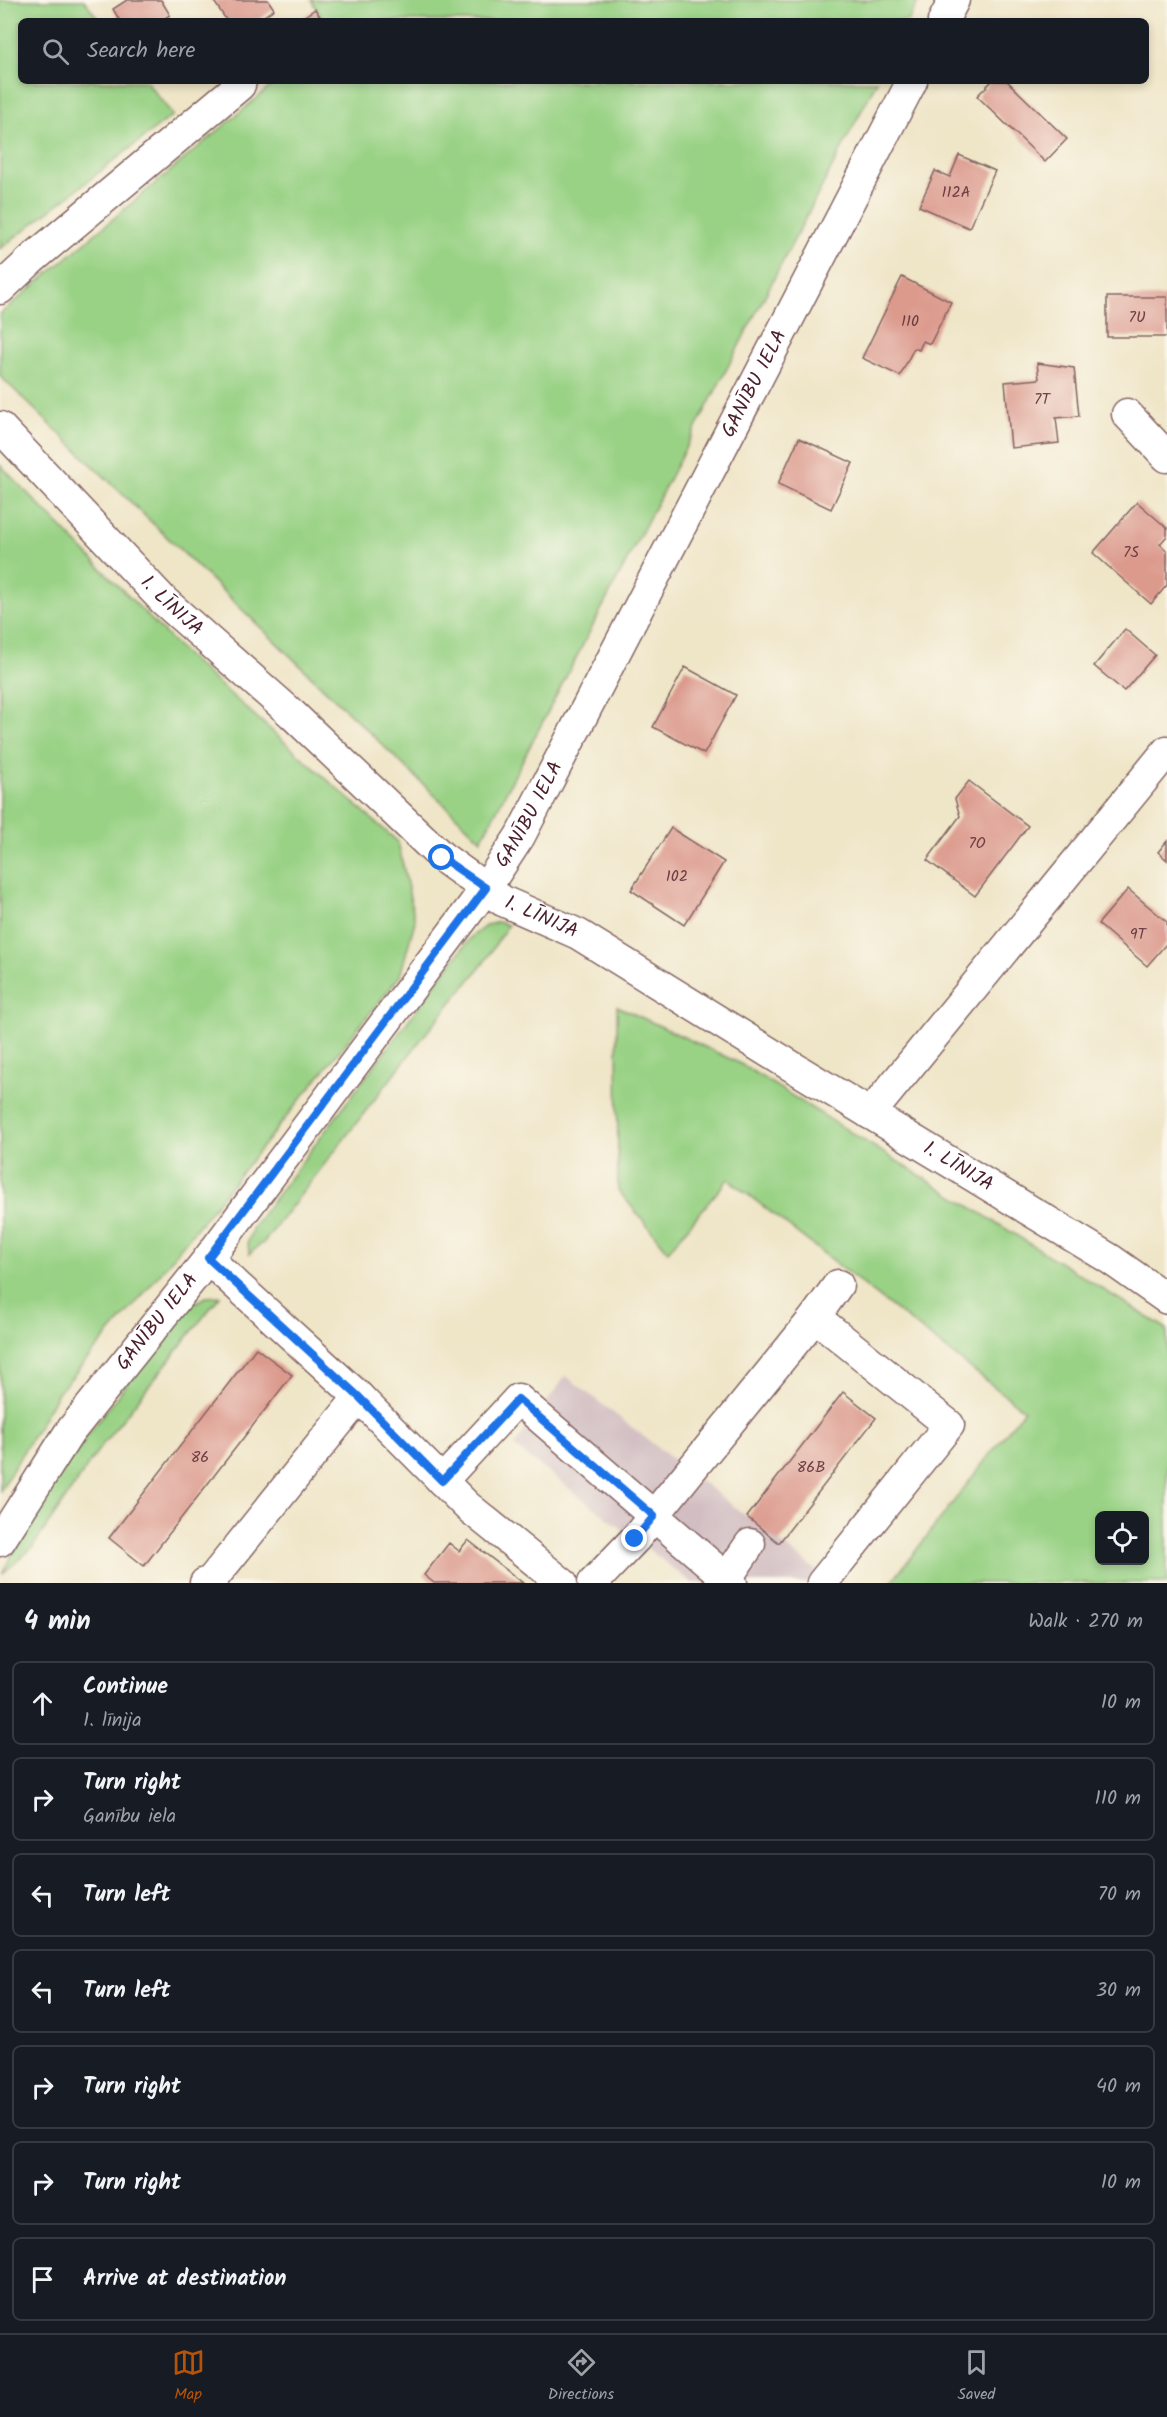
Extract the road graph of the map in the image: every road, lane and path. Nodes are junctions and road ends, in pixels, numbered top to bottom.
1 (954, 0) edge
2 (945, 18) edge
3 (240, 84) edge
4 (910, 84) edge
5 (0, 289) edge
6 (1127, 414) dead end
7 (0, 427) edge
8 (1167, 457) edge
9 (1167, 751) edge
10 (486, 888) junction
11 (870, 1114) junction
12 (208, 1258) junction
13 (838, 1285) dead end
14 (1167, 1299) edge
15 (815, 1317) junction
16 (359, 1397) junction
17 (442, 1481) junction
18 (654, 1516) junction
19 (0, 1541) edge
20 (750, 1544) dead end
21 (729, 1580) edge
22 (205, 1583) edge
23 (562, 1583) edge
24 (593, 1583) edge
25 (822, 1583) edge

1 - 2 street
3 - 5 street
4 - 10 street, GANĪBU IELA
6 - 8 street
7 - 10 street, 1. LĪNIJA
9 - 11 street
10 - 11 street, 1. LĪNIJA
10 - 12 street, GANĪBU IELA
11 - 14 street, 1. LĪNIJA
12 - 16 street
12 - 19 street, GANĪBU IELA
13 - 15 street
15 - 18 street
15 - 25 street
16 - 17 street
16 - 22 street
17 - 18 street
17 - 23 street
18 - 21 street
18 - 24 street
20 - 21 street

